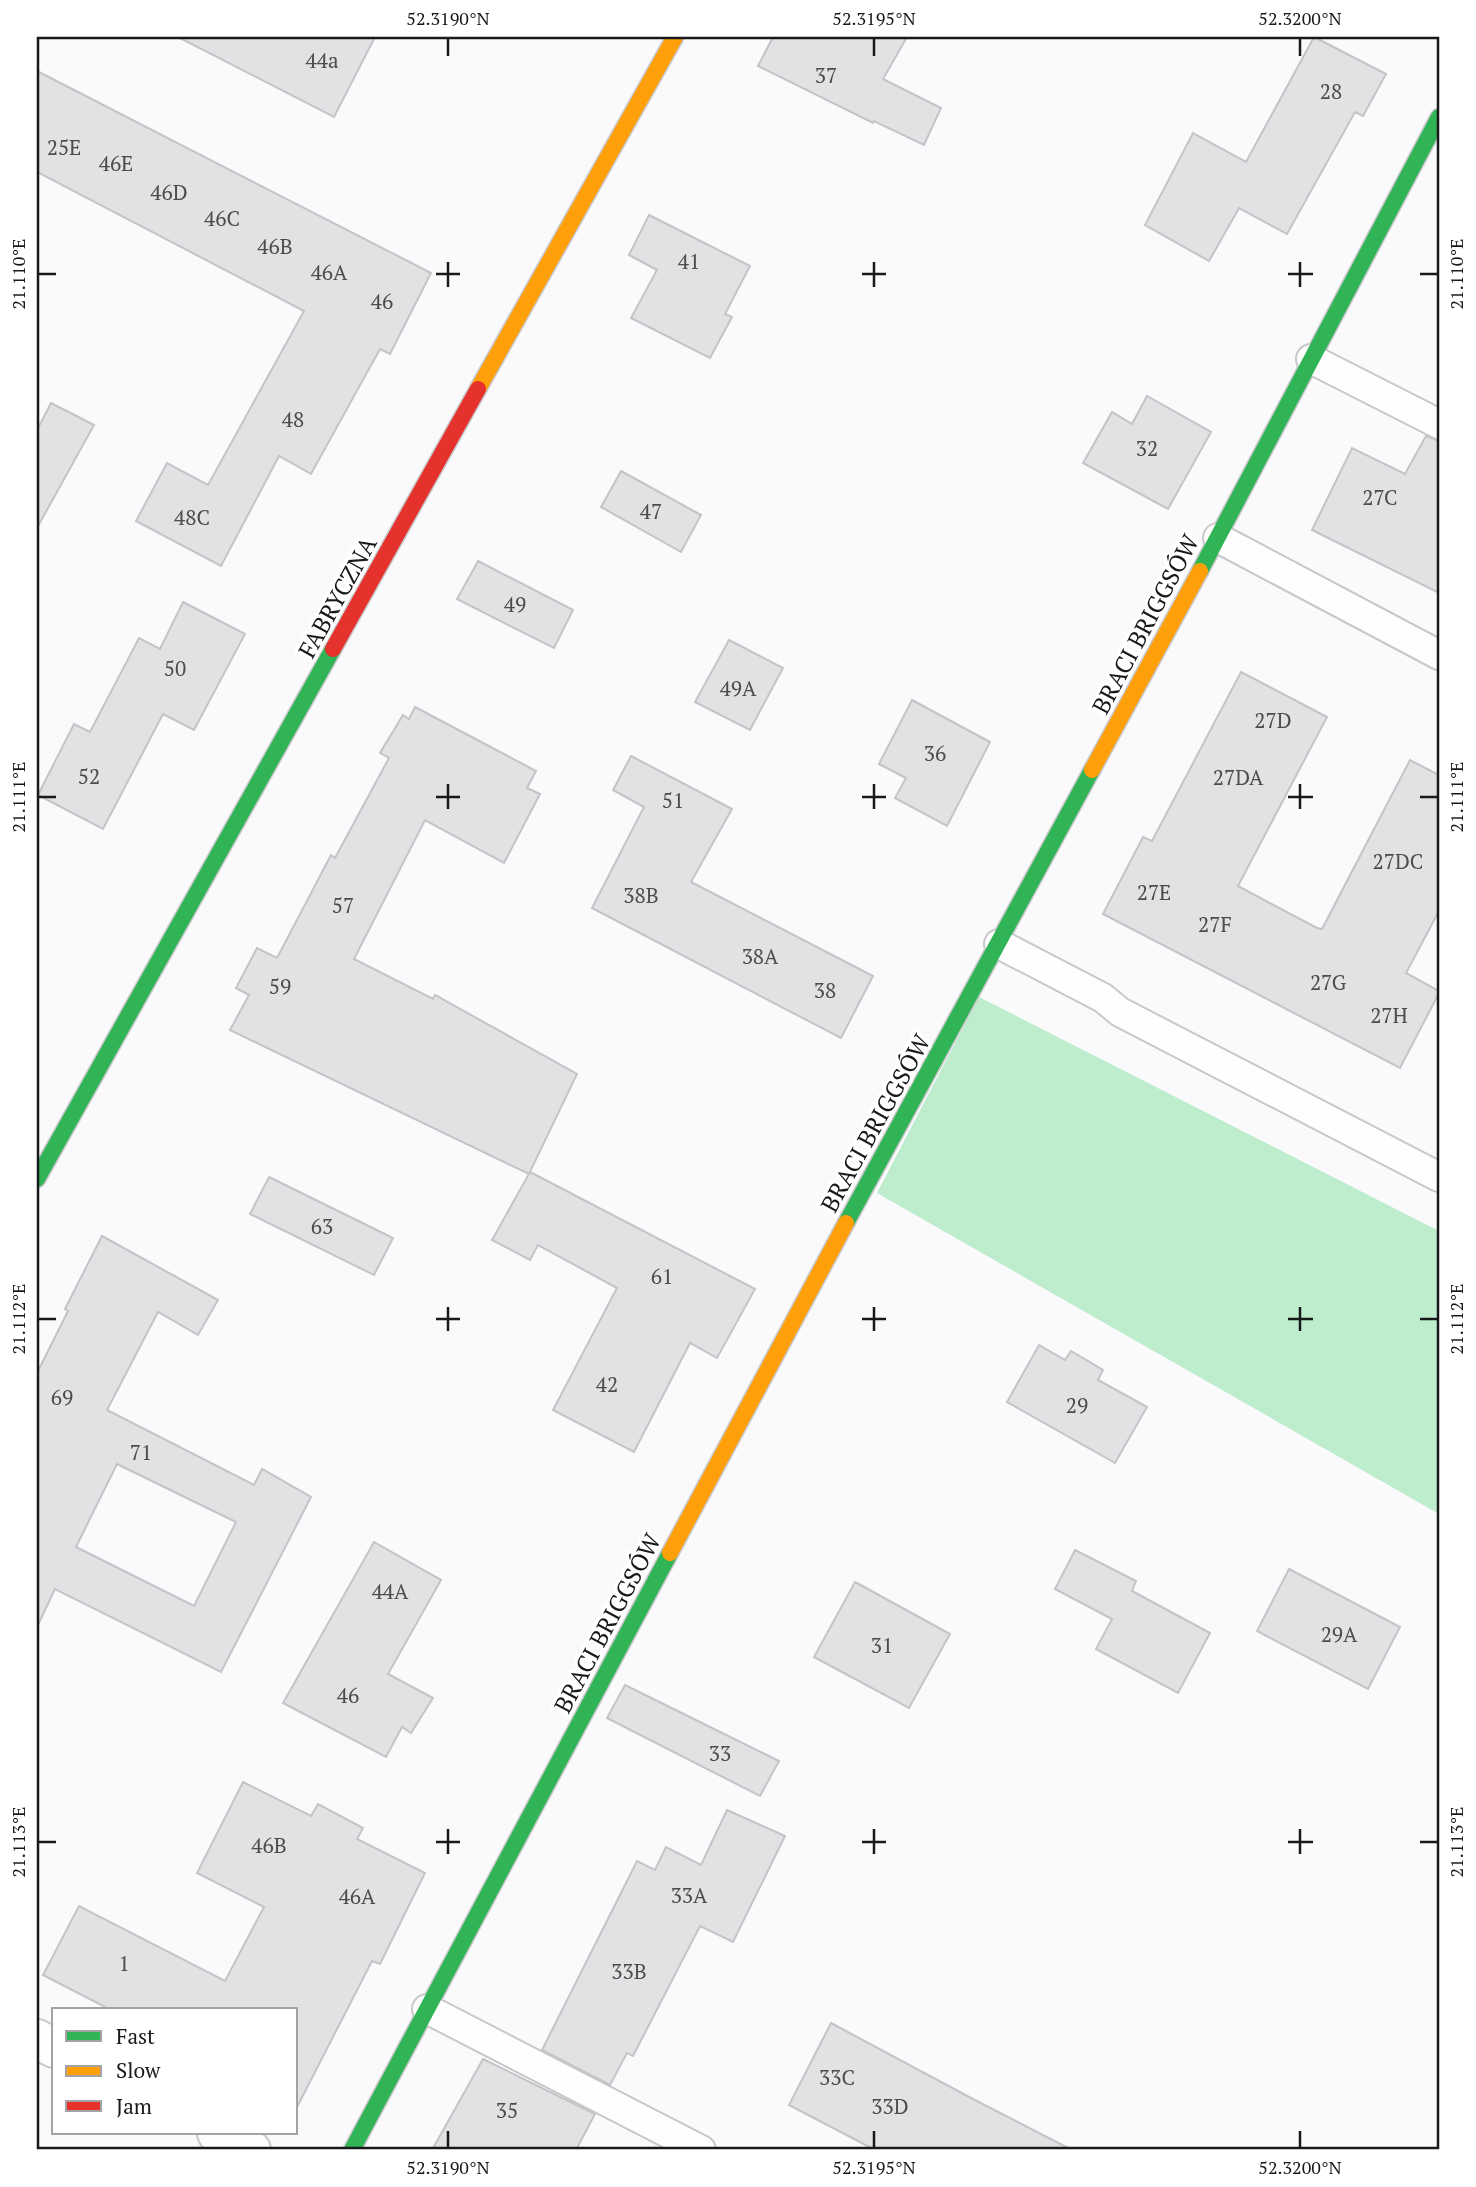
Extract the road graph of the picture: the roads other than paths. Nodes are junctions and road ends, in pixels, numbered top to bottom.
1 (675, 37) edge
2 (1439, 117) edge
3 (1311, 359) junction
4 (1439, 424) edge
5 (1218, 538) junction
6 (1439, 655) edge
7 (999, 944) junction
8 (1439, 1177) edge
9 (37, 1179) edge
10 (427, 2009) junction
11 (219, 2134) edge
12 (251, 2150) edge
13 (352, 2150) edge
14 (701, 2150) edge

1 - 9 street, FABRYCZNA
2 - 3 street, BRACI BRIGGSÓW
3 - 4 lane
3 - 5 street, BRACI BRIGGSÓW
5 - 6 lane
5 - 7 street, BRACI BRIGGSÓW
7 - 8 lane
7 - 10 street, BRACI BRIGGSÓW
10 - 13 street, BRACI BRIGGSÓW
10 - 14 lane
11 - 12 street

